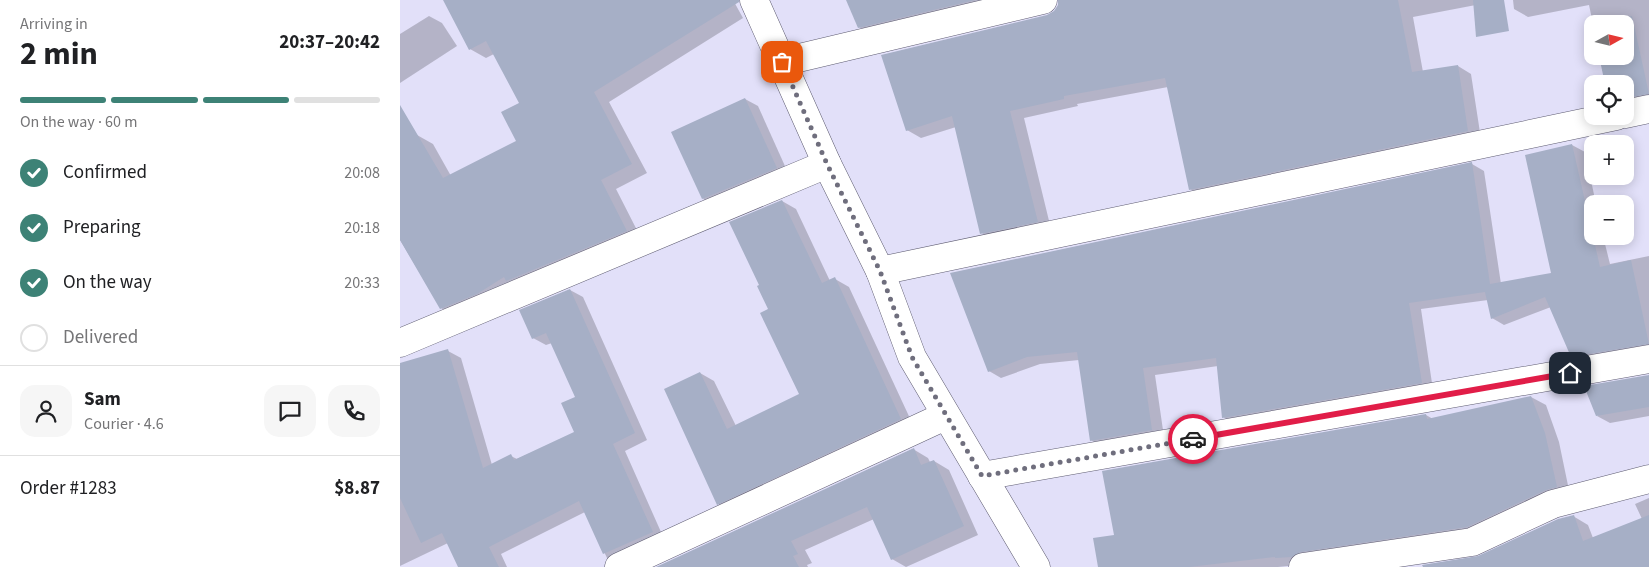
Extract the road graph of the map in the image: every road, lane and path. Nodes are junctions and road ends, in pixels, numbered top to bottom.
1 (754, 0) edge
2 (1043, 0) edge
3 (782, 62) junction
4 (1649, 109) edge
5 (1634, 112) edge
6 (1584, 123) edge
7 (827, 164) junction
8 (880, 271) junction
9 (400, 343) edge
10 (1649, 359) edge
11 (945, 416) junction
12 (982, 476) junction
13 (1649, 479) edge
14 (619, 567) edge
15 (1036, 567) edge
16 (1303, 567) edge

1 - 3 street
2 - 3 street
3 - 7 street
4 - 5 street
6 - 8 street
7 - 8 street
7 - 9 street
8 - 11 street
10 - 12 street
11 - 12 street
11 - 14 street
12 - 15 street
13 - 16 street

